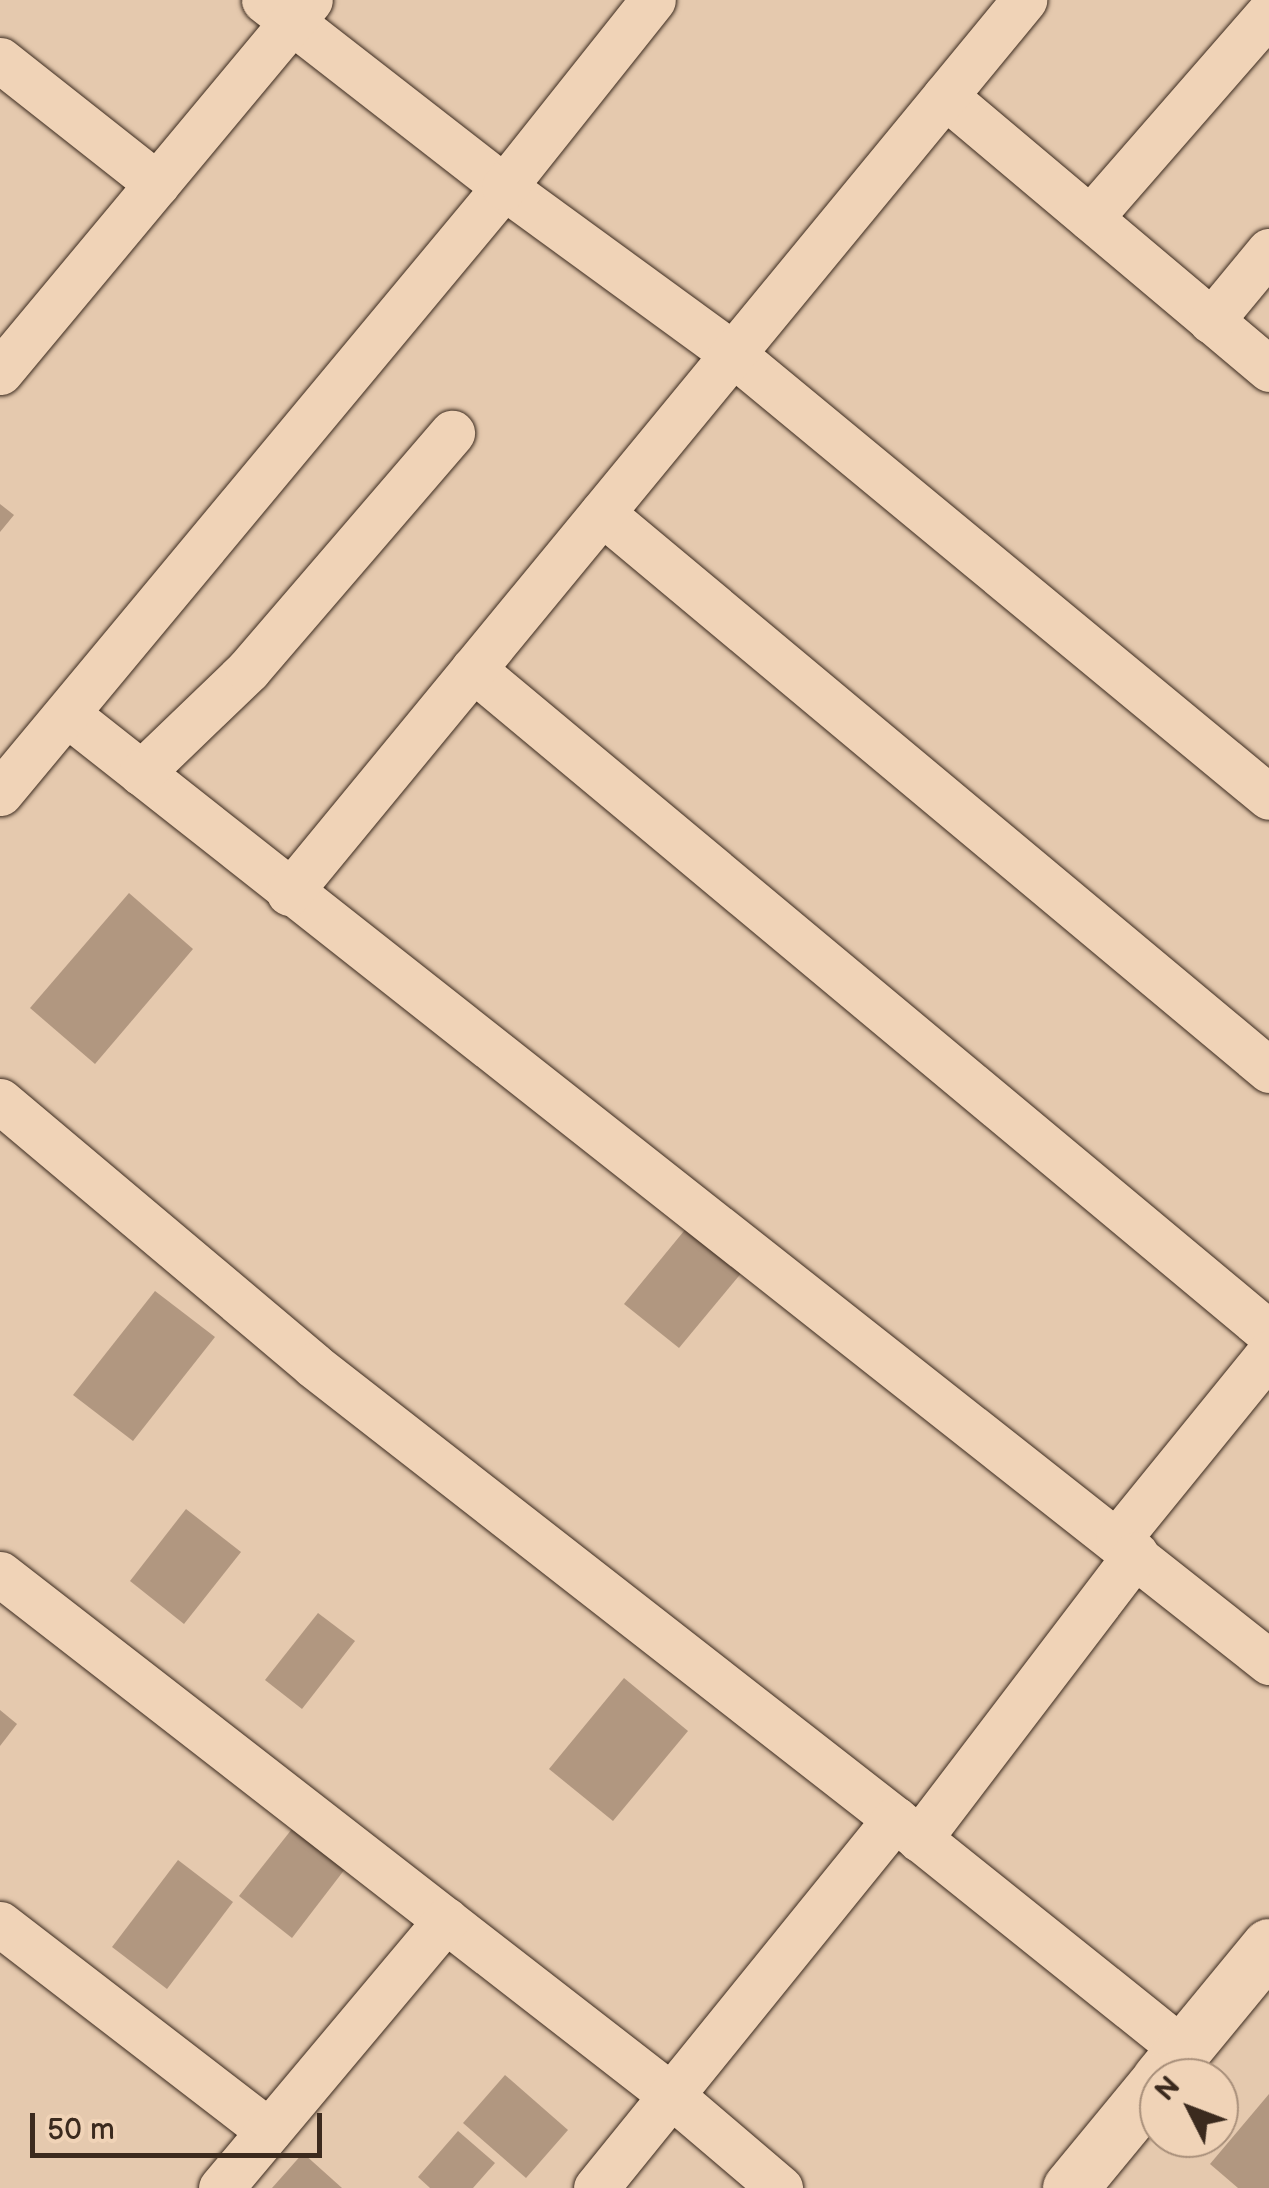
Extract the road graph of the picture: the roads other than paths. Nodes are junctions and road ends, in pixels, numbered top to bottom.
1 (653, 0) edge
2 (1024, 0) edge
3 (289, 7) edge
4 (1269, 13) edge
5 (0, 60) edge
6 (944, 96) junction
7 (157, 184) junction
8 (504, 188) junction
9 (1090, 218) junction
10 (1269, 250) edge
11 (1211, 321) junction
12 (14, 325) edge
13 (733, 354) junction
14 (1269, 370) edge
15 (0, 372) edge
16 (452, 432) dead end
17 (602, 513) junction
18 (473, 669) junction
19 (67, 714) junction
20 (141, 773) junction
21 (0, 794) edge
22 (1269, 797) edge
23 (289, 893) junction
24 (1269, 1070) edge
25 (0, 1101) edge
26 (1269, 1332) edge
27 (1269, 1353) edge
28 (1127, 1546) junction
29 (0, 1574) edge
30 (1269, 1662) edge
31 (908, 1829) junction
32 (446, 1920) junction
33 (0, 1924) edge
34 (1269, 1946) edge
35 (1269, 1998) edge
36 (1161, 2058) edge
37 (1186, 2058) edge
38 (1194, 2058) edge
39 (672, 2096) junction
40 (1139, 2112) edge
41 (270, 2131) junction
42 (1139, 2156) edge
43 (222, 2188) edge
44 (596, 2188) edge
45 (780, 2188) edge
46 (1070, 2188) edge
47 (1113, 2188) edge

1 - 8 street
2 - 6 street
3 - 7 street
3 - 8 street
4 - 9 street
5 - 7 street
6 - 9 street
6 - 13 street
7 - 12 street
8 - 13 street
8 - 19 street
9 - 11 street
10 - 11 street
11 - 14 street
12 - 15 street
13 - 17 street
13 - 22 street
16 - 20 street
17 - 18 street
17 - 24 street
18 - 23 street
18 - 26 street
19 - 20 street
19 - 21 street
20 - 23 street
23 - 28 street
25 - 31 street
27 - 28 street
28 - 30 street
28 - 31 street
29 - 32 street
31 - 36 street
31 - 39 street
32 - 39 street
32 - 41 street
33 - 41 street
34 - 37 street
35 - 38 street
39 - 44 street
39 - 45 street
40 - 46 street
41 - 43 street
42 - 47 street

